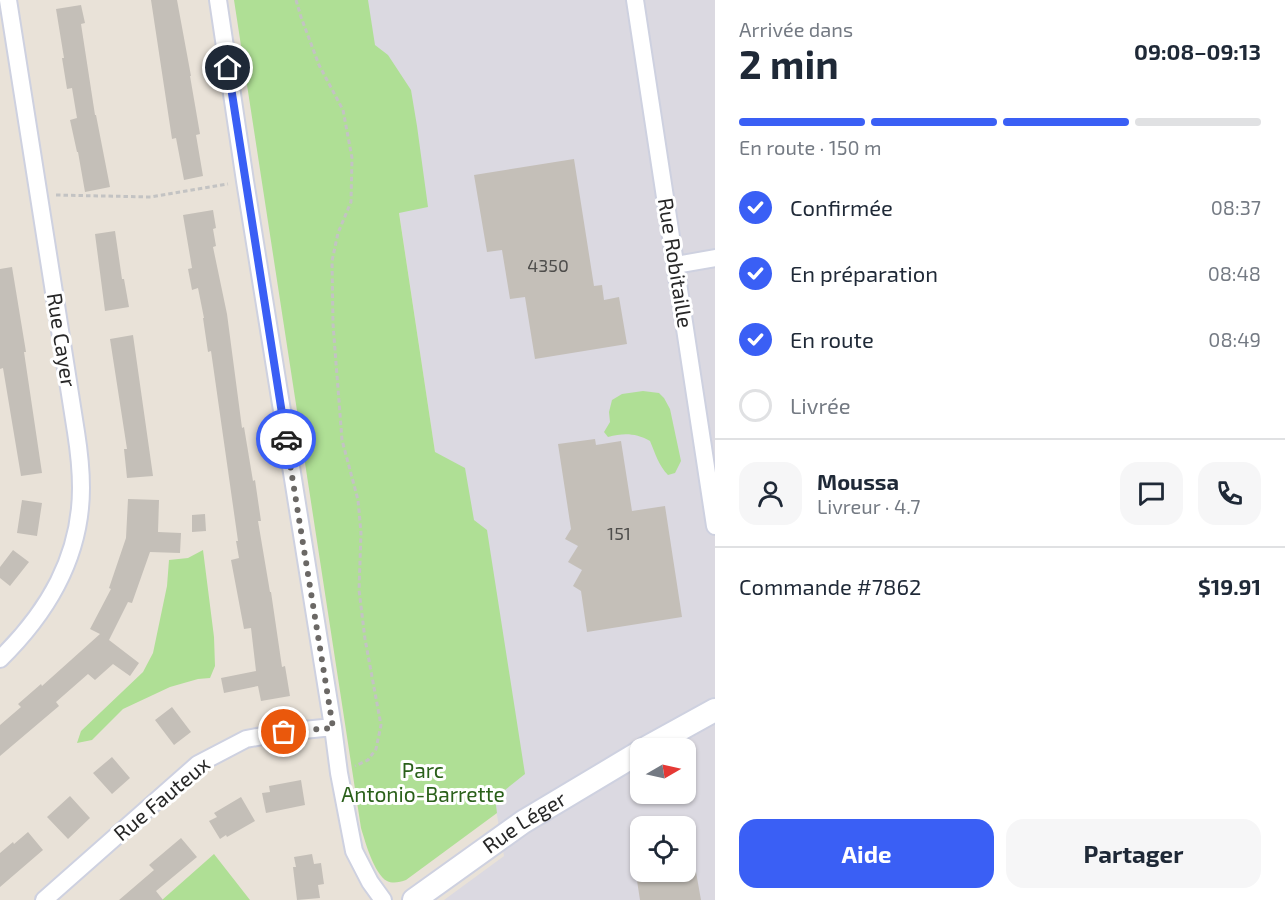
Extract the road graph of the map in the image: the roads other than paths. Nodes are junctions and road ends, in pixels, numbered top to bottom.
1 (8, 0) edge
2 (218, 0) edge
3 (635, 0) edge
4 (715, 258) edge
5 (676, 265) junction
6 (715, 526) edge
7 (0, 658) edge
8 (715, 710) edge
9 (333, 728) junction
10 (664, 738) edge
11 (630, 758) edge
12 (44, 900) edge
13 (383, 900) edge
14 (414, 900) edge

1 - 7 street, Rue Cayer
2 - 9 street
3 - 5 street, Rue Robitaille
4 - 5 street
5 - 6 street, Rue Robitaille
8 - 10 street
9 - 12 street, Rue Fauteux
9 - 13 street
11 - 14 street, Rue Léger

